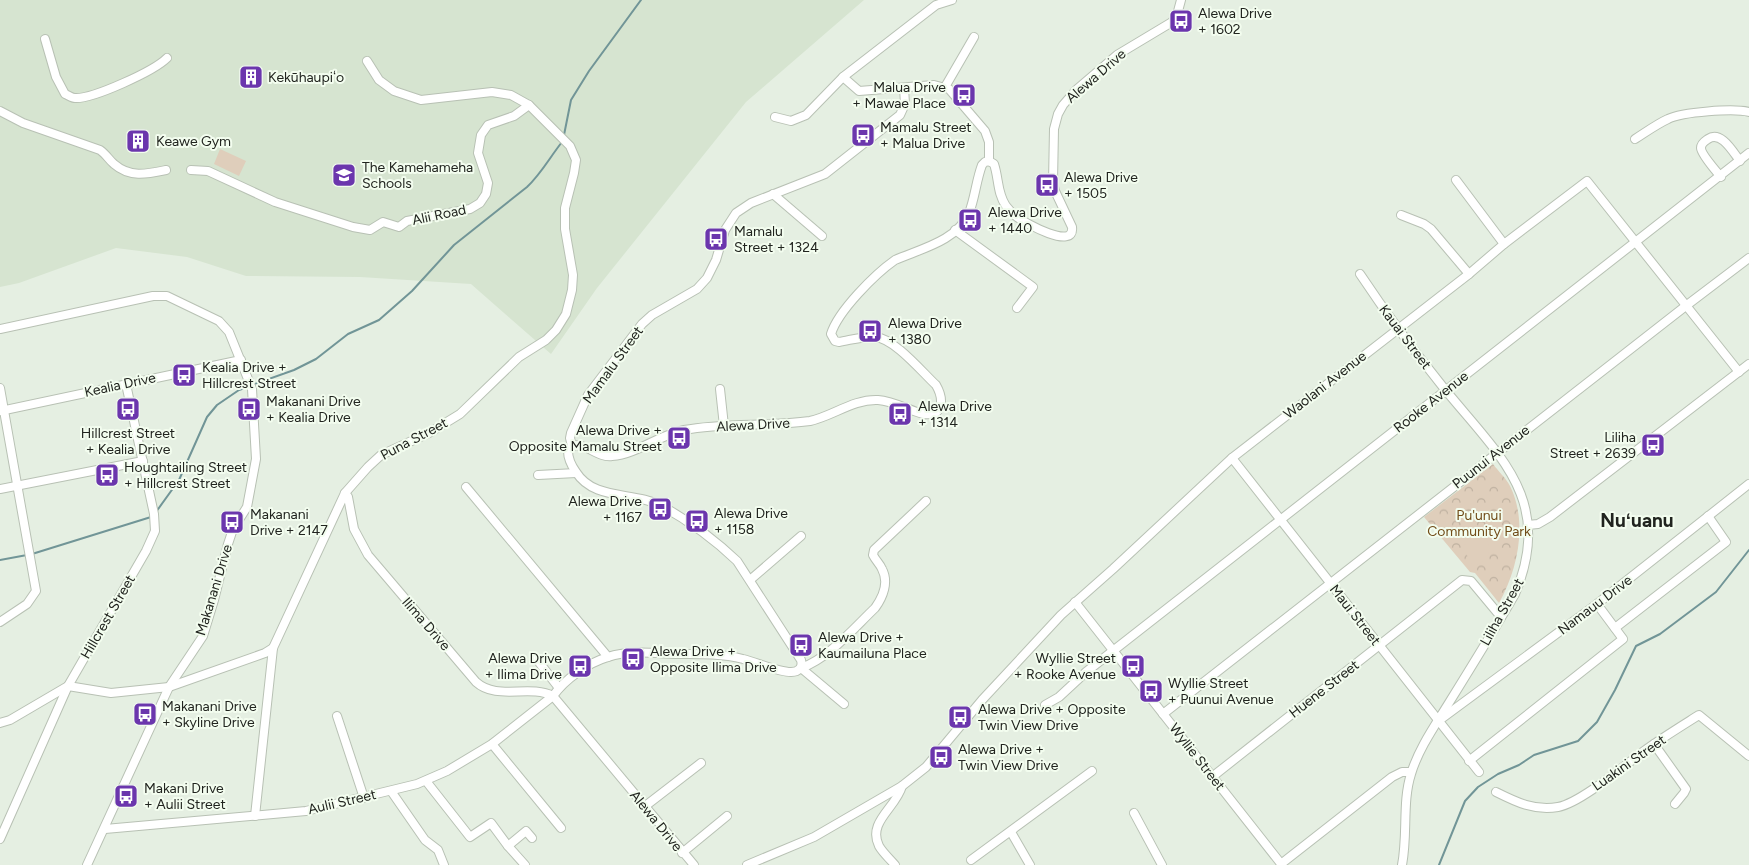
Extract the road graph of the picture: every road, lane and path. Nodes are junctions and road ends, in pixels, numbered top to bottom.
1 (952, 0) edge
2 (1181, 0) edge
3 (974, 37) dead end
4 (44, 40) dead end
5 (167, 58) dead end
6 (367, 61) dead end
7 (843, 77) junction
8 (945, 87) junction
9 (904, 88) junction
10 (528, 104) junction
11 (0, 110) edge
12 (1749, 112) edge
13 (775, 117) dead end
14 (1635, 138) dead end
15 (1749, 153) edge
16 (989, 161) junction
17 (1740, 161) junction
18 (166, 170) dead end
19 (191, 170) dead end
20 (1721, 177) junction
21 (1456, 180) dead end
22 (773, 194) junction
23 (1401, 216) dead end
24 (955, 230) junction
25 (822, 236) dead end
26 (1636, 243) junction
27 (1504, 244) junction
28 (1749, 258) edge
29 (1360, 274) dead end
30 (1469, 274) junction
31 (1687, 305) junction
32 (1017, 308) dead end
33 (0, 329) edge
34 (1397, 329) junction
35 (241, 360) junction
36 (1749, 364) edge
37 (1739, 372) junction
38 (126, 384) junction
39 (0, 388) edge
40 (720, 389) dead end
41 (1445, 390) junction
42 (2, 411) edge
43 (724, 426) junction
44 (572, 446) junction
45 (1498, 452) junction
46 (1232, 458) junction
47 (143, 461) junction
48 (576, 473) junction
49 (538, 475) dead end
50 (1749, 484) edge
51 (16, 486) junction
52 (466, 487) dead end
53 (0, 489) edge
54 (345, 493) junction
55 (926, 501) dead end
56 (1708, 516) junction
57 (1280, 520) junction
58 (1528, 525) junction
59 (801, 536) dead end
60 (750, 580) junction
61 (1330, 583) junction
62 (1075, 602) junction
63 (1597, 604) junction
64 (1502, 617) junction
65 (0, 622) edge
66 (1615, 628) junction
67 (1379, 646) junction
68 (273, 648) junction
69 (1113, 651) junction
70 (535, 657) dead end
71 (608, 657) junction
72 (801, 668) junction
73 (68, 686) junction
74 (169, 687) junction
75 (559, 688) junction
76 (553, 696) junction
77 (844, 704) dead end
78 (1045, 705) dead end
79 (1163, 714) junction
80 (337, 716) dead end
81 (1438, 721) junction
82 (0, 723) edge
83 (492, 744) junction
84 (1654, 744) junction
85 (1749, 756) edge
86 (1469, 761) junction
87 (702, 763) dead end
88 (1092, 771) dead end
89 (1411, 772) junction
90 (1479, 772) dead end
91 (1212, 777) junction
92 (426, 781) junction
93 (902, 786) junction
94 (391, 791) junction
95 (1496, 792) dead end
96 (364, 798) junction
97 (1675, 804) dead end
98 (644, 807) junction
99 (1134, 813) dead end
100 (255, 816) junction
101 (727, 816) dead end
102 (561, 828) dead end
103 (105, 829) junction
104 (1011, 832) junction
105 (532, 838) dead end
106 (0, 839) edge
107 (508, 846) junction
108 (682, 853) junction
109 (972, 860) dead end
110 (87, 865) edge
111 (444, 865) edge
112 (525, 865) edge
113 (694, 865) edge
114 (746, 865) edge
115 (895, 865) edge
116 (1030, 865) edge
117 (1162, 865) edge
118 (1281, 865) edge
119 (1402, 865) edge

1 - 7 street
2 - 16 street, Alewa Drive
3 - 8 street
4 - 5 street
6 - 10 street
7 - 9 street
7 - 13 street
8 - 9 street
8 - 16 street
9 - 22 street, Mamalu Street
10 - 19 street, Alii Road
10 - 54 street, Puna Street
11 - 18 street
12 - 14 street
15 - 17 street, Rooke Avenue
16 - 24 street, Alewa Drive
17 - 20 street, Rooke Avenue
17 - 20 street
20 - 26 street, Rooke Avenue
21 - 27 street
22 - 25 street
22 - 44 street, Mamalu Street
23 - 30 street
24 - 32 street
24 - 43 street, Alewa Drive
26 - 27 street, Waolani Avenue
26 - 31 street
26 - 41 street, Rooke Avenue
27 - 30 street, Waolani Avenue
28 - 31 street, Puunui Avenue
29 - 34 street, Kauai Street
30 - 34 street, Waolani Avenue
31 - 37 street
31 - 45 street, Puunui Avenue
33 - 35 street, Makanani Drive
34 - 41 street, Kauai Street
34 - 46 street, Waolani Avenue
35 - 38 street, Kealia Drive
35 - 74 street, Makanani Drive
36 - 37 street
37 - 58 street
38 - 42 street, Kealia Drive
38 - 47 street, Hillcrest Street
39 - 42 street
40 - 43 street
41 - 45 street, Kauai Street
41 - 57 street, Rooke Avenue
42 - 51 street
43 - 44 street, Alewa Drive
44 - 48 street
45 - 58 street, Kauai Street
45 - 61 street, Puunui Avenue
46 - 57 street, Maui Street
46 - 62 street, Waolani Avenue
47 - 51 street
47 - 73 street, Hillcrest Street
48 - 49 street
48 - 60 street
50 - 56 street, Namauu Drive
51 - 53 street
51 - 65 street
52 - 71 street
54 - 68 street, Puna Street
54 - 76 street, Ilima Drive
55 - 72 street
56 - 63 street, Namauu Drive
56 - 66 street
57 - 61 street, Maui Street
57 - 69 street, Rooke Avenue
58 - 64 street, Liliha Street
59 - 60 street
60 - 72 street
61 - 67 street, Maui Street
61 - 79 street, Puunui Avenue
62 - 69 street, Wyllie Street
62 - 93 street
63 - 66 street
63 - 81 street, Namauu Drive
64 - 67 street, Huene Street
64 - 81 street, Liliha Street
66 - 86 street
67 - 81 street, Maui Street
67 - 91 street, Huene Street
68 - 74 street
68 - 100 street, Puna Street
69 - 78 street, Rooke Avenue
69 - 79 street, Wyllie Street
70 - 75 street
71 - 72 street
71 - 75 street
72 - 77 street
73 - 74 street
73 - 82 street
73 - 106 street, Hillcrest Street
74 - 103 street, Makanani Drive
75 - 76 street
76 - 83 street, Aulii Street
76 - 98 street, Alewa Drive
79 - 91 street, Wyllie Street
80 - 96 street
81 - 86 street, Maui Street
81 - 89 street, Liliha Street
83 - 92 street, Aulii Street
83 - 102 street
84 - 85 street, Luakini Street
84 - 95 street, Luakini Street
84 - 97 street
86 - 90 street, Maui Street
87 - 98 street
88 - 104 street
89 - 118 street
89 - 119 street, Liliha Street
91 - 118 street, Wyllie Street
92 - 94 street, Aulii Street
92 - 107 street
93 - 114 street
93 - 115 street
94 - 96 street, Aulii Street
94 - 111 street
96 - 100 street, Aulii Street
98 - 108 street, Alewa Drive
99 - 117 street
100 - 103 street, Aulii Street
101 - 108 street
103 - 110 street, Makanani Drive
104 - 109 street
104 - 116 street
105 - 107 street
107 - 112 street
108 - 113 street, Alewa Drive

